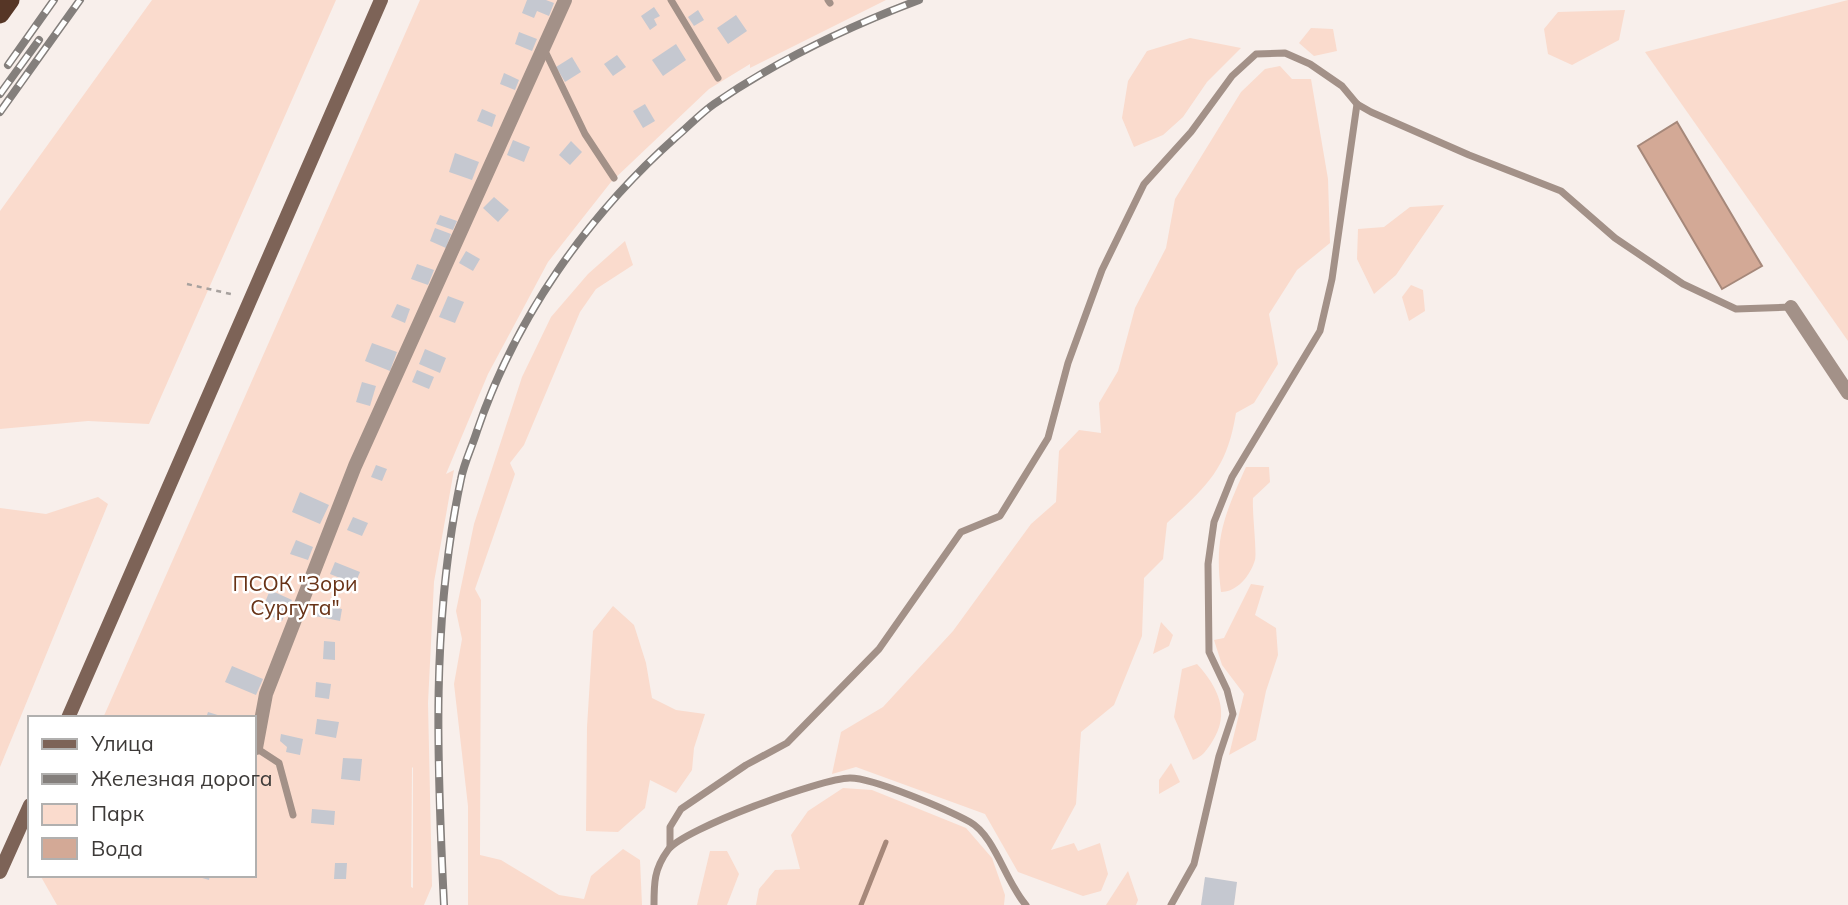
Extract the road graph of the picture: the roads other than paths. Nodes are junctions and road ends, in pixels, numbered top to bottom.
1 (10, 0) edge
2 (381, 0) edge
3 (565, 0) edge
4 (671, 0) edge
5 (0, 15) edge
6 (543, 49) junction
7 (718, 78) dead end
8 (1357, 104) junction
9 (614, 178) dead end
10 (1791, 307) joint
11 (1848, 393) edge
12 (69, 716) edge
13 (256, 745) edge
14 (256, 751) edge
15 (28, 809) edge
16 (293, 815) dead end
17 (670, 847) junction
18 (0, 872) edge
19 (654, 905) edge
20 (1026, 905) edge
21 (1171, 905) edge

1 - 5 highway
2 - 12 main road
3 - 6 street
4 - 7 lane
6 - 9 lane
6 - 13 street
8 - 10 lane
8 - 17 lane
8 - 21 lane
10 - 11 street
14 - 16 lane
15 - 18 main road
17 - 19 lane
17 - 20 lane

